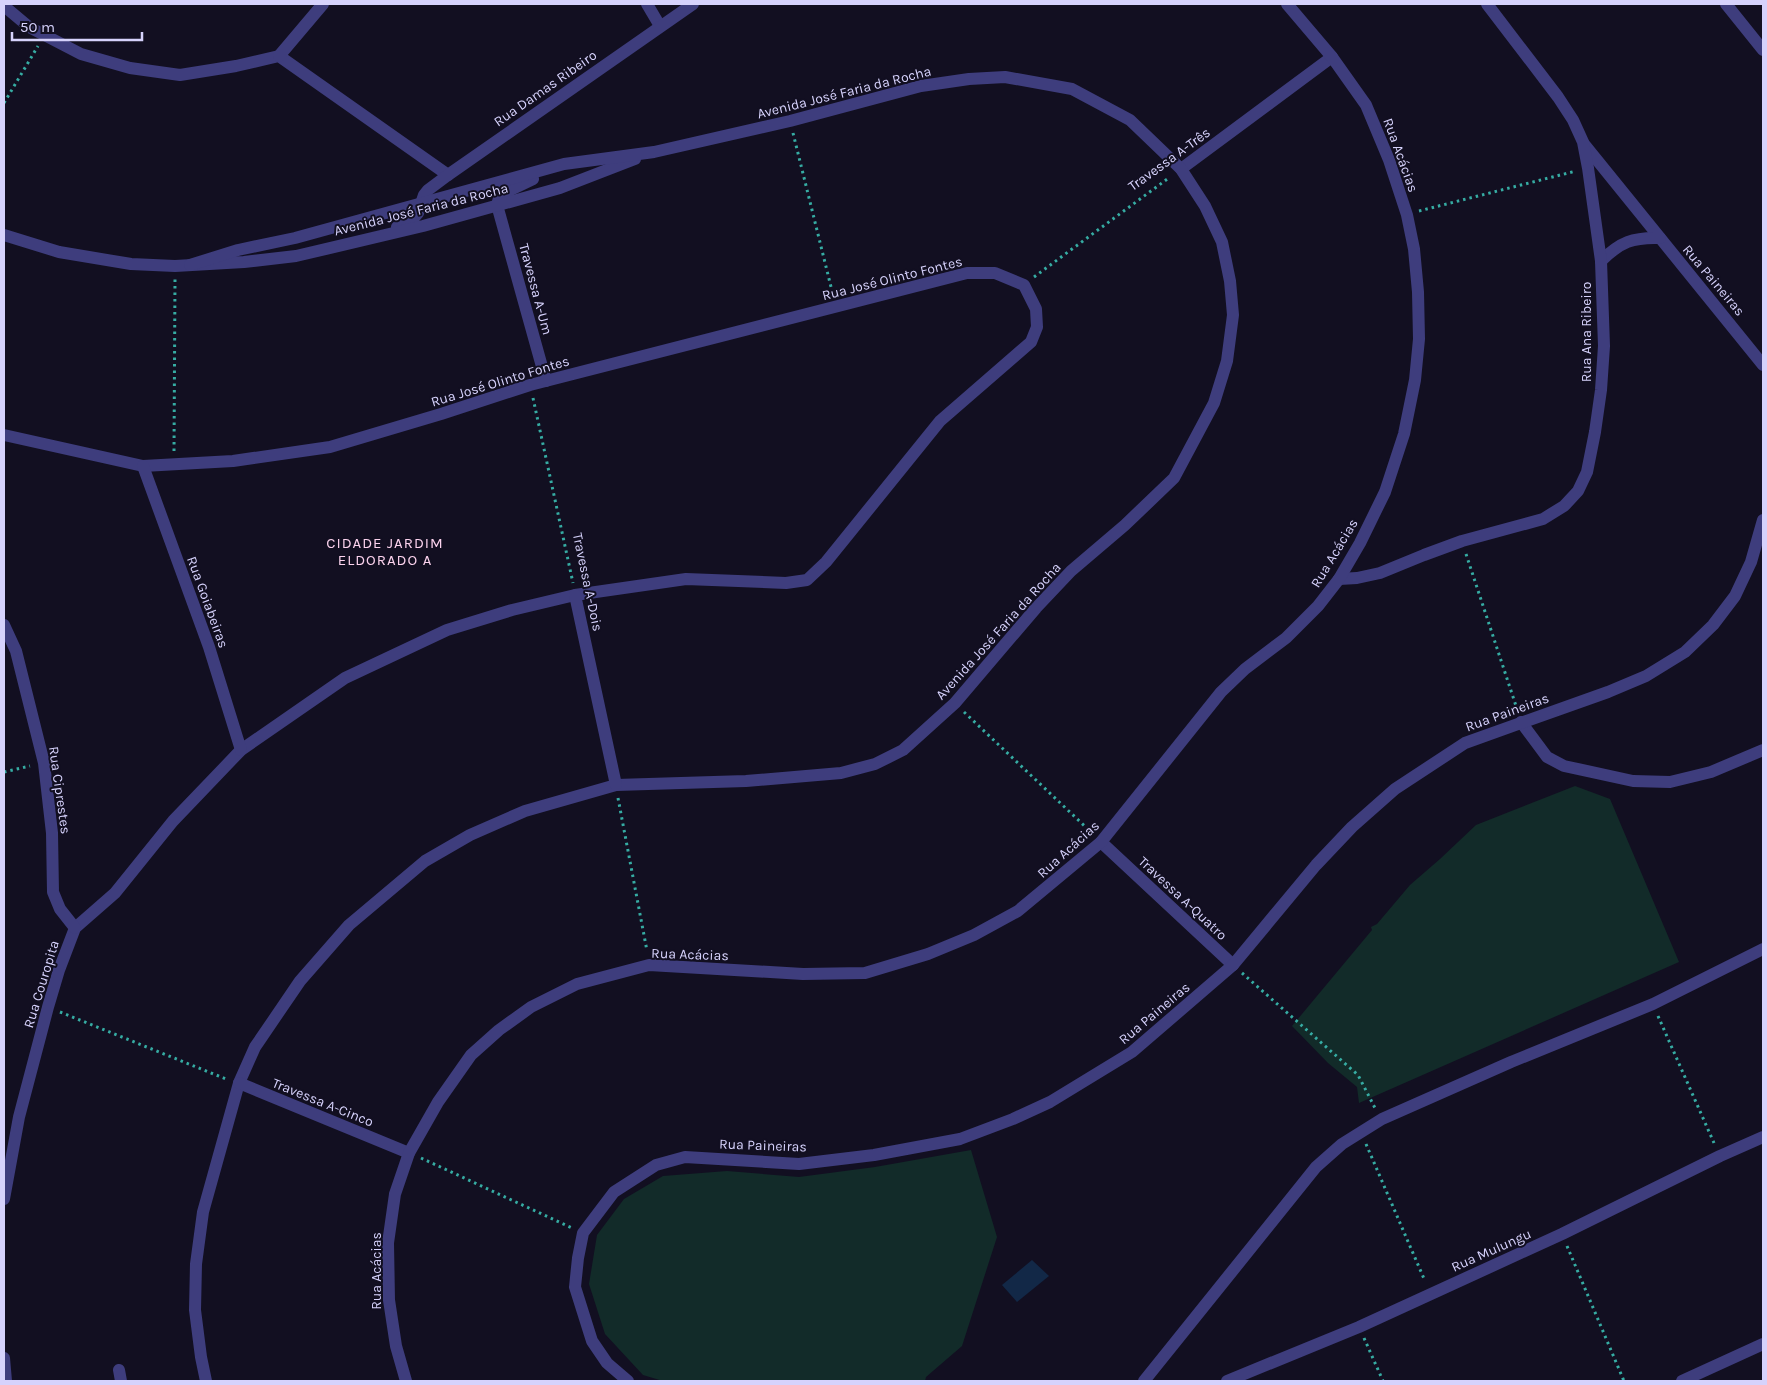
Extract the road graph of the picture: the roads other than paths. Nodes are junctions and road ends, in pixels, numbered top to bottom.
1 (323, 4) edge
2 (647, 4) edge
3 (693, 4) edge
4 (1287, 4) edge
5 (1487, 4) edge
6 (1726, 4) edge
7 (4, 6) edge
8 (660, 26) junction
9 (1763, 50) edge
10 (279, 56) junction
11 (1332, 58) junction
12 (1582, 142) junction
13 (654, 152) junction
14 (564, 164) junction
15 (1181, 169) junction
16 (448, 174) junction
17 (421, 203) junction
18 (497, 205) junction
19 (4, 234) edge
20 (1660, 238) junction
21 (367, 239) junction
22 (1601, 261) junction
23 (190, 265) junction
24 (1763, 365) edge
25 (546, 381) junction
26 (4, 435) edge
27 (143, 466) junction
28 (1763, 520) edge
29 (1339, 579) junction
30 (576, 594) junction
31 (4, 626) edge
32 (1521, 722) junction
33 (241, 750) junction
34 (1763, 750) edge
35 (616, 785) junction
36 (1101, 842) junction
37 (75, 928) junction
38 (1763, 949) edge
39 (1233, 965) junction
40 (239, 1084) junction
41 (1763, 1137) edge
42 (409, 1152) junction
43 (4, 1199) edge
44 (1763, 1344) edge
45 (4, 1358) edge
46 (6, 1381) edge
47 (206, 1381) edge
48 (406, 1381) edge
49 (628, 1381) edge
50 (1144, 1381) edge
51 (1227, 1381) edge
52 (1682, 1381) edge

1 - 10 street
2 - 8 street
3 - 8 street, Rua Damas Ribeiro
4 - 11 street, Rua Acácias
5 - 12 street, Rua Ana Ribeiro
6 - 9 street
7 - 10 street
8 - 16 street, Rua Damas Ribeiro
10 - 16 street
11 - 15 street, Travessa A-Três
11 - 29 street, Rua Acácias
12 - 20 street, Rua Paineiras
12 - 22 street, Rua Ana Ribeiro
13 - 14 street, Avenida José Faria da Rocha
13 - 15 street, Avenida José Faria da Rocha
13 - 18 street, Avenida José Faria da Rocha
14 - 17 street, Avenida José Faria da Rocha
14 - 18 street
15 - 35 street, Avenida José Faria da Rocha
16 - 17 street, Rua Damas Ribeiro
17 - 21 street, Rua Damas Ribeiro
17 - 23 street, Avenida José Faria da Rocha
18 - 21 street, Avenida José Faria da Rocha
18 - 25 street, Travessa A-Um
19 - 23 street, Avenida José Faria da Rocha
20 - 22 street
20 - 24 street, Rua Paineiras
21 - 23 street, Avenida José Faria da Rocha
22 - 29 street, Rua Ana Ribeiro
25 - 27 street, Rua José Olinto Fontes
25 - 30 street, Rua José Olinto Fontes
26 - 27 street, Rua José Olinto Fontes
27 - 33 street, Rua Goiabeiras
28 - 32 street, Rua Paineiras
29 - 36 street, Rua Acácias
30 - 33 street
30 - 35 street, Travessa A-Dois
31 - 37 street, Rua Ciprestes
32 - 34 street
32 - 39 street, Rua Paineiras
33 - 37 street, Rua Couropita
35 - 40 street, Avenida José Faria da Rocha
36 - 39 street, Travessa A-Quatro
36 - 42 street, Rua Acácias
37 - 43 street, Rua Couropita
38 - 50 street
39 - 49 street, Rua Paineiras
40 - 42 street, Travessa A-Cinco
40 - 47 street, Avenida José Faria da Rocha
41 - 51 street, Rua Mulungu
42 - 48 street, Rua Acácias
44 - 52 street
45 - 46 street

